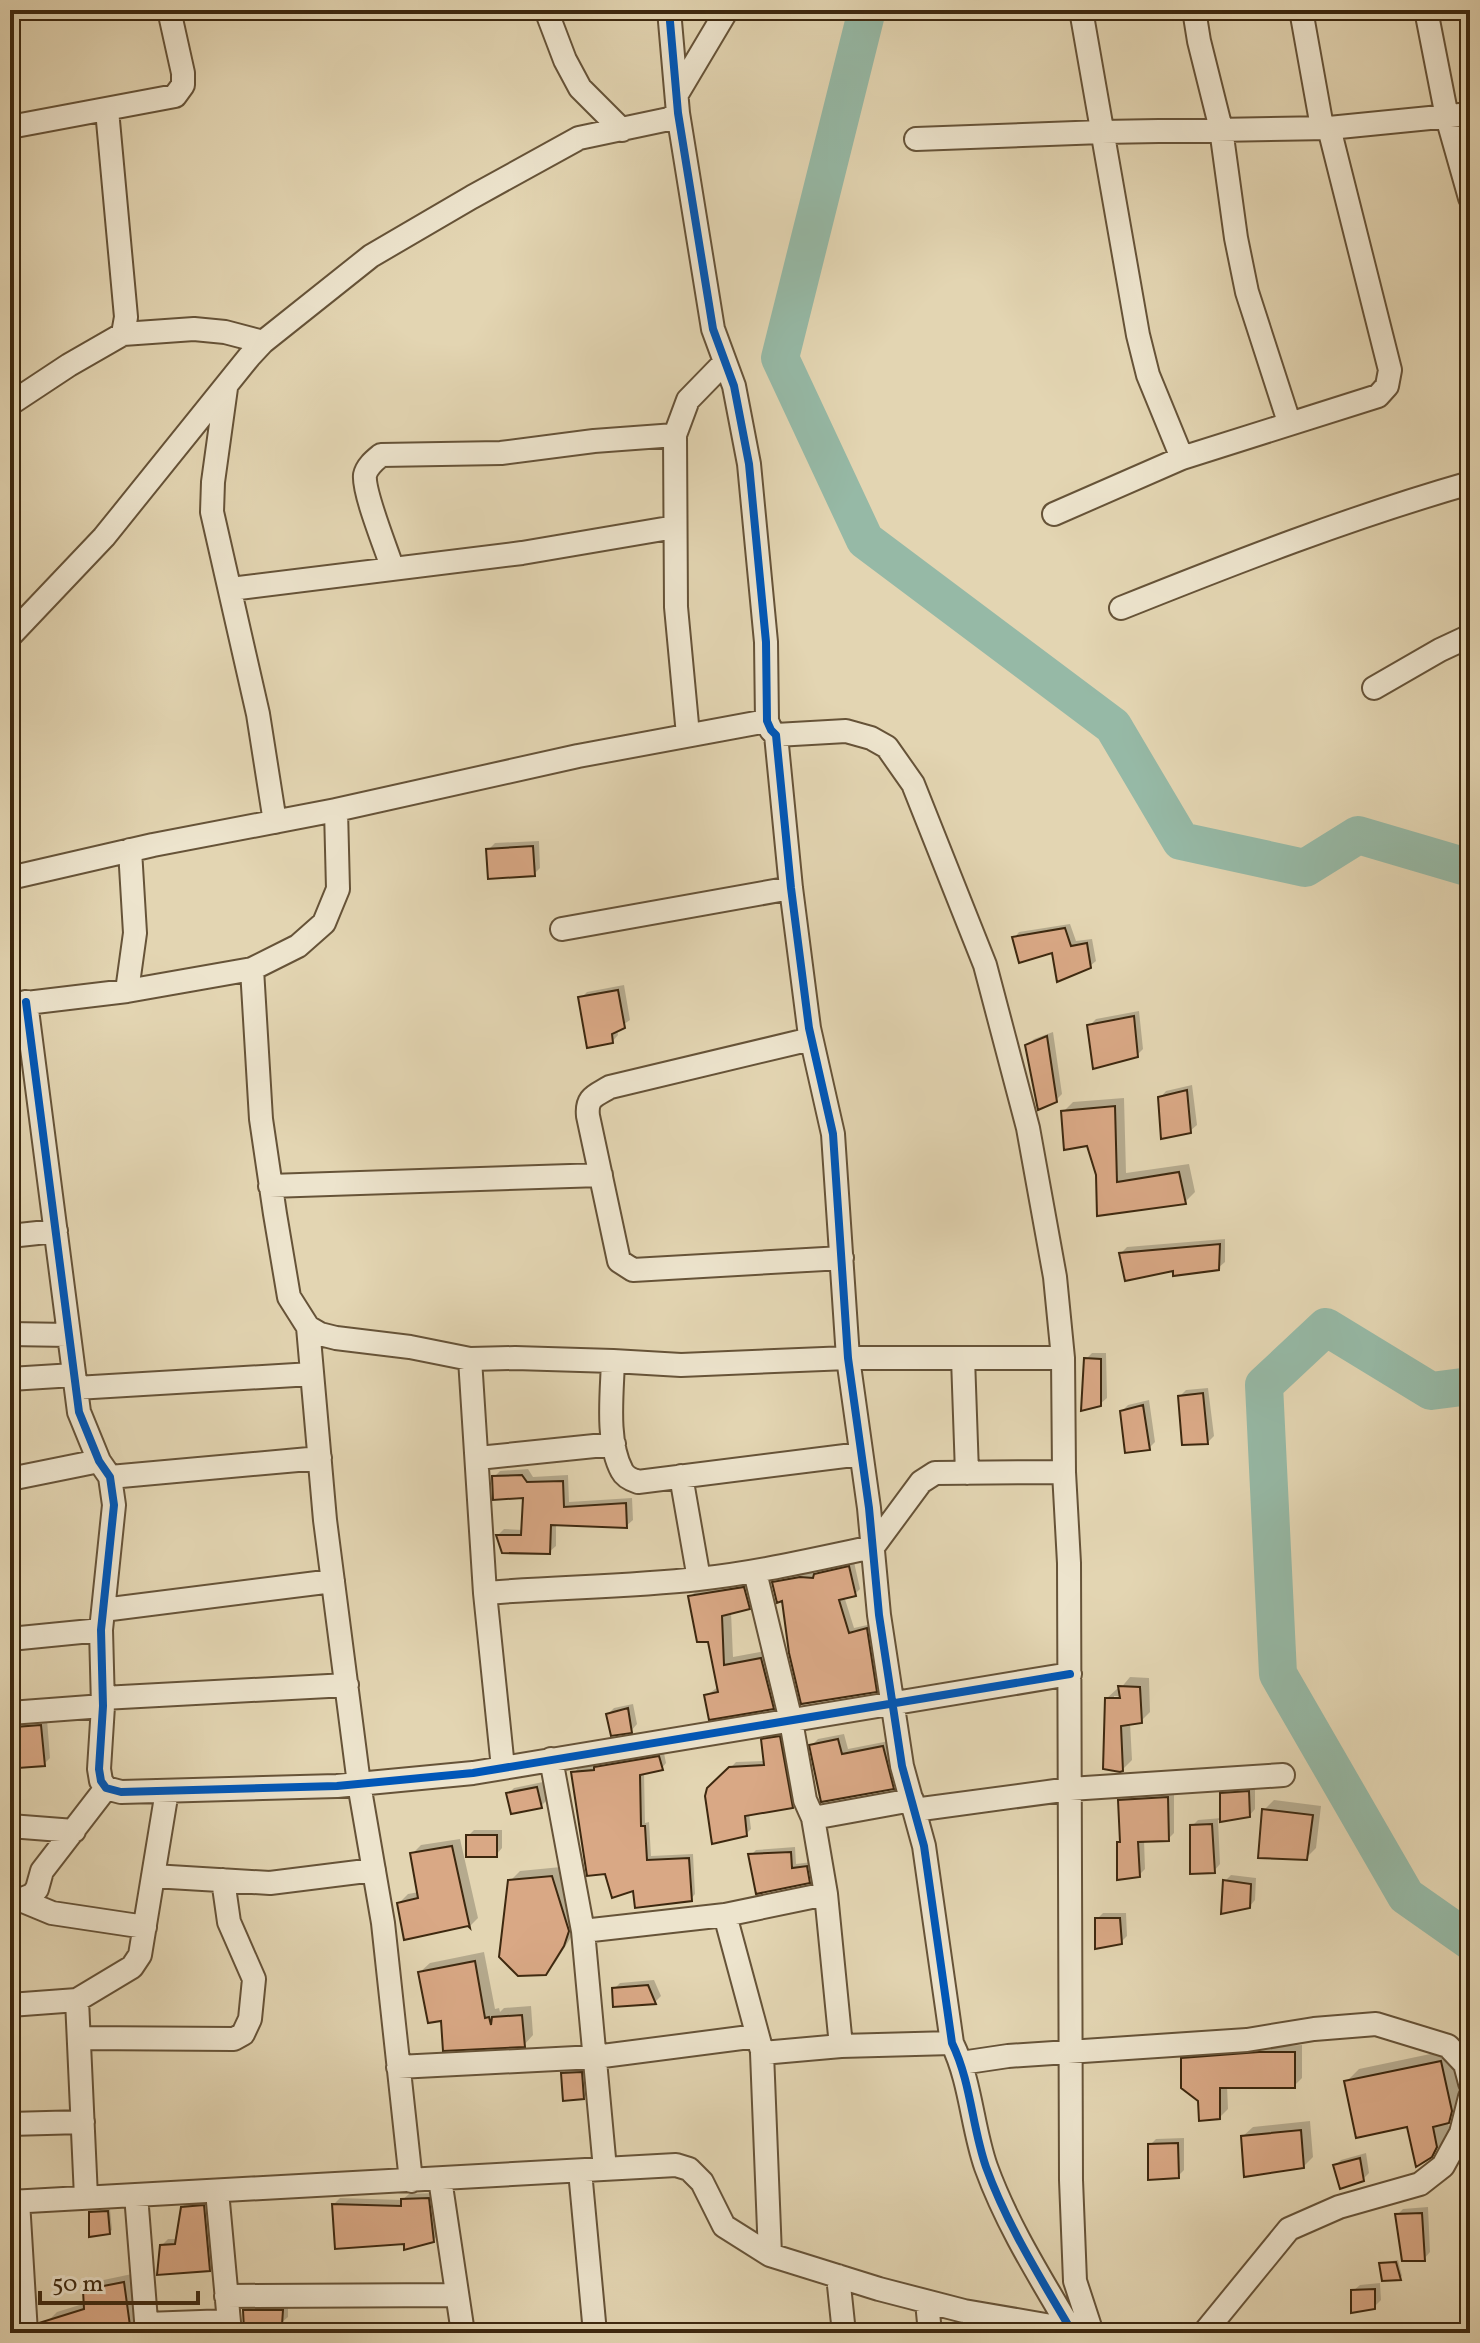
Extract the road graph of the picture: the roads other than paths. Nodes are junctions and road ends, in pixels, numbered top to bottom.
1 (169, 10) edge
2 (546, 10) edge
3 (669, 10) edge
4 (727, 10) edge
5 (1081, 10) edge
6 (1194, 10) edge
7 (1301, 10) edge
8 (1426, 10) edge
9 (678, 104) junction
10 (107, 110) junction
11 (1459, 115) edge
12 (10, 127) edge
13 (1325, 128) junction
14 (1221, 129) junction
15 (622, 130) junction
16 (1102, 132) junction
17 (916, 139) dead end
18 (1470, 198) edge
19 (123, 334) junction
20 (263, 342) junction
21 (725, 362) junction
22 (226, 387) junction
23 (10, 404) edge
24 (1289, 422) junction
25 (675, 435) junction
26 (1182, 458) junction
27 (1470, 483) edge
28 (1054, 514) dead end
29 (675, 527) junction
30 (392, 567) junction
31 (231, 589) junction
32 (1121, 608) dead end
33 (10, 636) edge
34 (1470, 636) edge
35 (1374, 688) dead end
36 (772, 728) junction
37 (688, 735) junction
38 (336, 810) junction
39 (275, 822) junction
40 (130, 850) junction
41 (10, 878) edge
42 (791, 888) junction
43 (562, 929) dead end
44 (252, 969) junction
45 (127, 991) junction
46 (18, 1004) edge
47 (811, 1039) junction
48 (601, 1175) junction
49 (270, 1186) junction
50 (56, 1231) junction
51 (10, 1236) edge
52 (842, 1258) junction
53 (308, 1327) junction
54 (10, 1334) edge
55 (69, 1335) junction
56 (848, 1358) junction
57 (963, 1358) junction
58 (1063, 1358) junction
59 (470, 1359) junction
60 (613, 1361) junction
61 (312, 1374) junction
62 (11, 1375) edge
63 (75, 1382) junction
64 (614, 1444) junction
65 (861, 1454) junction
66 (320, 1458) junction
67 (478, 1458) junction
68 (104, 1469) junction
69 (1064, 1472) junction
70 (967, 1473) junction
71 (681, 1476) junction
72 (10, 1479) edge
73 (873, 1547) junction
74 (755, 1572) junction
75 (699, 1579) junction
76 (333, 1581) junction
77 (485, 1593) junction
78 (102, 1620) junction
79 (10, 1639) edge
80 (1070, 1674) junction
81 (347, 1685) junction
82 (103, 1702) junction
83 (893, 1705) junction
84 (10, 1713) edge
85 (791, 1721) junction
86 (551, 1759) junction
87 (503, 1768) junction
88 (1283, 1775) dead end
89 (359, 1784) junction
90 (106, 1788) junction
91 (1070, 1789) junction
92 (167, 1791) junction
93 (913, 1805) junction
94 (813, 1818) junction
95 (10, 1826) edge
96 (74, 1831) junction
97 (374, 1870) junction
98 (153, 1876) junction
99 (223, 1880) junction
100 (826, 1894) junction
101 (16, 1902) edge
102 (725, 1915) junction
103 (145, 1927) junction
104 (583, 1931) junction
105 (77, 2000) junction
106 (10, 2005) edge
107 (79, 2038) junction
108 (760, 2045) junction
109 (841, 2046) junction
110 (957, 2053) junction
111 (1070, 2053) junction
112 (595, 2057) junction
113 (398, 2067) junction
114 (1470, 2083) edge
115 (1470, 2097) edge
116 (83, 2122) junction
117 (10, 2124) edge
118 (605, 2169) junction
119 (580, 2171) junction
120 (440, 2179) junction
121 (411, 2181) junction
122 (217, 2191) junction
123 (136, 2195) junction
124 (86, 2197) junction
125 (14, 2202) edge
126 (770, 2255) junction
127 (838, 2276) junction
128 (17, 2290) edge
129 (456, 2295) junction
130 (226, 2296) junction
131 (927, 2302) junction
132 (229, 2327) edge
133 (146, 2328) edge
134 (1084, 2332) edge
135 (26, 2333) edge
136 (463, 2333) edge
137 (595, 2333) edge
138 (844, 2333) edge
139 (930, 2333) edge
140 (1204, 2333) edge

1 - 10 street
2 - 15 street
3 - 9 street
4 - 9 street
5 - 16 street
6 - 14 street
7 - 13 street
8 - 11 street
9 - 15 street
9 - 21 street
10 - 12 street
10 - 19 street
11 - 13 street
11 - 18 street
13 - 14 street
13 - 24 street
14 - 16 street
14 - 24 street
15 - 20 street
16 - 17 street
16 - 26 street
19 - 20 street
19 - 23 street
20 - 22 street
21 - 25 street
21 - 36 street
22 - 31 street
22 - 33 street
24 - 26 street
25 - 29 street
25 - 30 street
26 - 28 street
27 - 32 street
29 - 30 street
29 - 37 street
30 - 31 street
31 - 39 street
34 - 35 street
36 - 37 street
36 - 42 street
36 - 58 street
37 - 38 street
38 - 39 street
38 - 44 street
39 - 40 street
40 - 41 street
40 - 45 street
42 - 43 street
42 - 47 street
44 - 45 street
44 - 49 street
45 - 46 street
46 - 50 street
47 - 48 street
47 - 52 street
48 - 49 street
48 - 52 street
49 - 53 street
50 - 51 street
50 - 55 street
52 - 56 street
53 - 59 street
53 - 61 street
54 - 55 street
55 - 63 street
56 - 57 street
56 - 60 street
56 - 65 street
57 - 58 street
57 - 70 street
58 - 69 street
59 - 60 street
59 - 67 street
60 - 64 street
61 - 63 street
61 - 66 street
62 - 63 street
63 - 68 street
64 - 67 street
64 - 71 street
65 - 71 street
65 - 73 street
66 - 68 street
66 - 76 street
67 - 77 street
68 - 72 street
68 - 78 street
69 - 70 street
69 - 80 street
70 - 73 street
71 - 75 street
73 - 74 street
73 - 83 street
74 - 75 street
74 - 85 street
75 - 77 street
76 - 78 street
76 - 81 street
77 - 87 street
78 - 79 street
78 - 82 street
80 - 83 street
80 - 91 street
81 - 82 street
81 - 89 street
82 - 84 street
82 - 90 street
83 - 85 street
83 - 93 street
85 - 86 street
85 - 94 street
86 - 87 street
86 - 104 street
87 - 89 street
88 - 91 street
89 - 92 street
89 - 97 street
90 - 92 street
90 - 96 street
91 - 93 street
91 - 111 street
92 - 98 street
93 - 94 street
93 - 110 street
94 - 100 street
95 - 96 street
96 - 101 street
97 - 99 street
97 - 113 street
98 - 99 street
98 - 103 street
99 - 107 street
100 - 102 street
100 - 109 street
101 - 103 street
102 - 104 street
102 - 108 street
103 - 105 street
104 - 112 street
105 - 106 street
105 - 107 street
107 - 116 street
108 - 109 street
108 - 112 street
108 - 126 street
109 - 110 street
110 - 111 street
110 - 134 street
111 - 114 street
111 - 134 street
112 - 113 street
112 - 118 street
113 - 121 street
115 - 140 street
116 - 117 street
116 - 124 street
118 - 119 street
118 - 126 street
119 - 120 street
119 - 137 street
120 - 121 street
120 - 129 street
121 - 122 street
122 - 123 street
122 - 130 street
123 - 124 street
123 - 133 street
124 - 125 street
125 - 128 street
126 - 127 street
127 - 131 street
127 - 138 street
128 - 135 street
129 - 130 street
129 - 136 street
130 - 132 street
131 - 134 street
131 - 139 street
132 - 133 street

